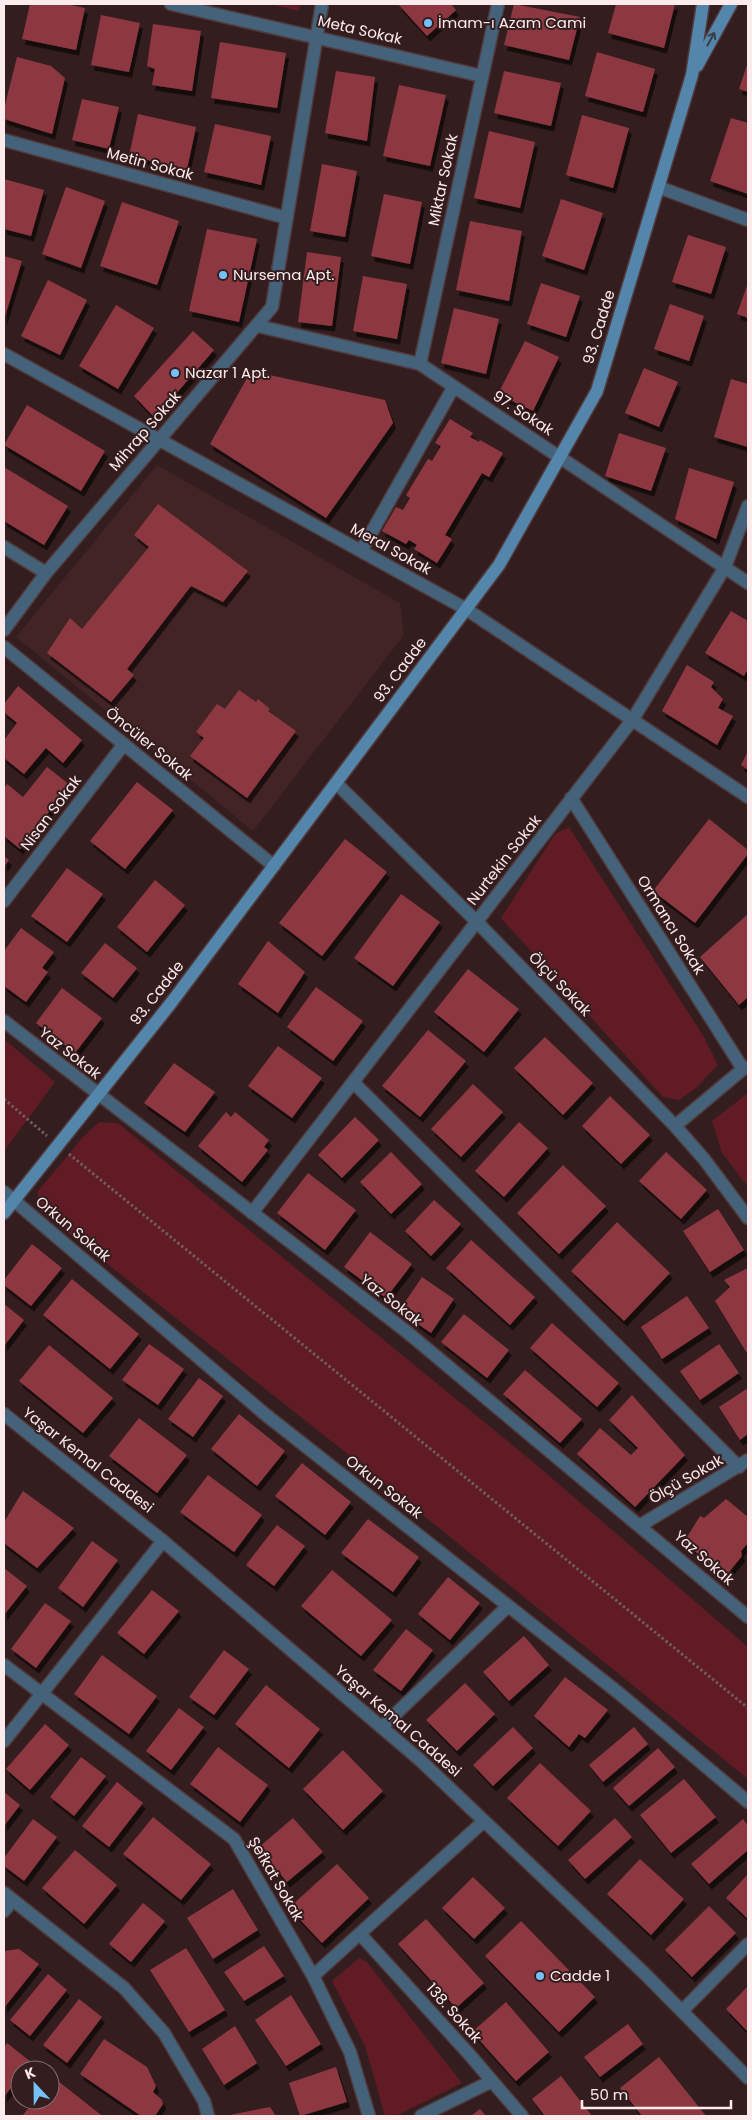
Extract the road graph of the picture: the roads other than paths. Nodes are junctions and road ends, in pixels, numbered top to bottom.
1 (171, 4) edge
2 (322, 4) edge
3 (498, 4) edge
4 (703, 4) edge
5 (731, 4) edge
6 (317, 37) junction
7 (692, 75) junction
8 (482, 76) junction
9 (4, 140) edge
10 (658, 188) junction
11 (287, 218) junction
12 (748, 220) edge
13 (258, 326) junction
14 (4, 354) edge
15 (420, 364) junction
16 (453, 388) junction
17 (159, 439) junction
18 (560, 456) junction
19 (748, 506) edge
20 (4, 547) edge
21 (361, 551) junction
22 (725, 568) junction
23 (46, 573) junction
24 (748, 583) edge
25 (466, 609) junction
26 (4, 630) edge
27 (4, 647) edge
28 (633, 719) junction
29 (124, 744) junction
30 (336, 782) junction
31 (748, 797) edge
32 (571, 798) junction
33 (274, 866) junction
34 (4, 901) edge
35 (476, 922) junction
36 (4, 1022) edge
37 (746, 1068) edge
38 (353, 1082) junction
39 (98, 1094) junction
40 (675, 1126) junction
41 (8, 1196) edge
42 (4, 1213) edge
43 (252, 1213) junction
44 (748, 1218) edge
45 (4, 1414) edge
46 (744, 1464) edge
47 (640, 1525) junction
48 (164, 1541) junction
49 (508, 1606) junction
50 (748, 1617) edge
51 (4, 1665) edge
52 (43, 1694) junction
53 (382, 1727) junction
54 (4, 1741) edge
55 (748, 1802) edge
56 (484, 1821) junction
57 (8, 1896) edge
58 (4, 1911) edge
59 (360, 1934) junction
60 (748, 1944) edge
61 (313, 1976) junction
62 (682, 2011) junction
63 (748, 2078) edge
64 (492, 2081) junction
65 (208, 2116) edge
66 (369, 2116) edge
67 (421, 2116) edge
68 (522, 2116) edge

1 - 6 street, Meta Sokak
2 - 6 street, Mihrap Sokak
3 - 8 street, Miktar Sokak
4 - 7 main road, 93. Cadde
7 -> 5 main road, 93. Cadde
6 - 8 street, Meta Sokak
6 - 11 street, Mihrap Sokak
7 - 10 main road, 93. Cadde
8 - 15 street, Miktar Sokak
9 - 11 street, Metin Sokak
10 - 12 street
10 - 18 main road, 93. Cadde
11 - 13 street, Mihrap Sokak
13 - 15 street, 97. Sokak
13 - 17 street, Mihrap Sokak
14 - 17 street, Meral Sokak
15 - 16 street, 97. Sokak
16 - 18 street, 97. Sokak
16 - 21 street
17 - 21 street, Meral Sokak
17 - 23 street, Mihrap Sokak
18 - 22 street, 97. Sokak
18 - 25 main road, 93. Cadde
19 - 22 street, Nurtekin Sokak
20 - 23 street
21 - 25 street, Meral Sokak
22 - 24 street, 97. Sokak
22 - 28 street, Nurtekin Sokak
23 - 26 street, Mihrap Sokak
25 - 28 street, Meral Sokak
25 - 30 main road, 93. Cadde
27 - 29 street, Öncüler Sokak
28 - 31 street, Meral Sokak
28 - 32 street, Nurtekin Sokak
29 - 33 street, Öncüler Sokak
29 - 34 street, Nisan Sokak
30 - 33 main road, 93. Cadde
30 - 35 street, Ölçü Sokak
32 - 35 street, Nurtekin Sokak
32 - 37 street, Ormancı Sokak
33 - 39 main road, 93. Cadde
35 - 38 street, Nurtekin Sokak
35 - 40 street, Ölçü Sokak
36 - 39 street, Yaz Sokak
37 - 40 street
38 - 43 street, Nurtekin Sokak
38 - 46 street
39 - 41 main road, 93. Cadde
39 - 43 street, Yaz Sokak
40 - 44 street, Ölçü Sokak
41 - 42 main road, 93. Cadde
41 - 49 street, Orkun Sokak
43 - 47 street, Yaz Sokak
45 - 48 street, Yaşar Kemal Caddesi
46 - 47 street, Ölçü Sokak
47 - 50 street, Yaz Sokak
48 - 52 street
48 - 53 street, Yaşar Kemal Caddesi
49 - 53 street
49 - 55 street, Orkun Sokak
51 - 52 street, Şefkat Sokak
52 - 54 street
52 - 61 street, Şefkat Sokak
53 - 56 street, Yaşar Kemal Caddesi
56 - 59 street
56 - 62 street, Yaşar Kemal Caddesi
57 - 58 street
57 - 65 street
59 - 61 street
59 - 64 street, 138. Sokak
60 - 62 street
61 - 66 street, Şefkat Sokak
62 - 63 street, Yaşar Kemal Caddesi
64 - 67 street
64 - 68 street, 138. Sokak

